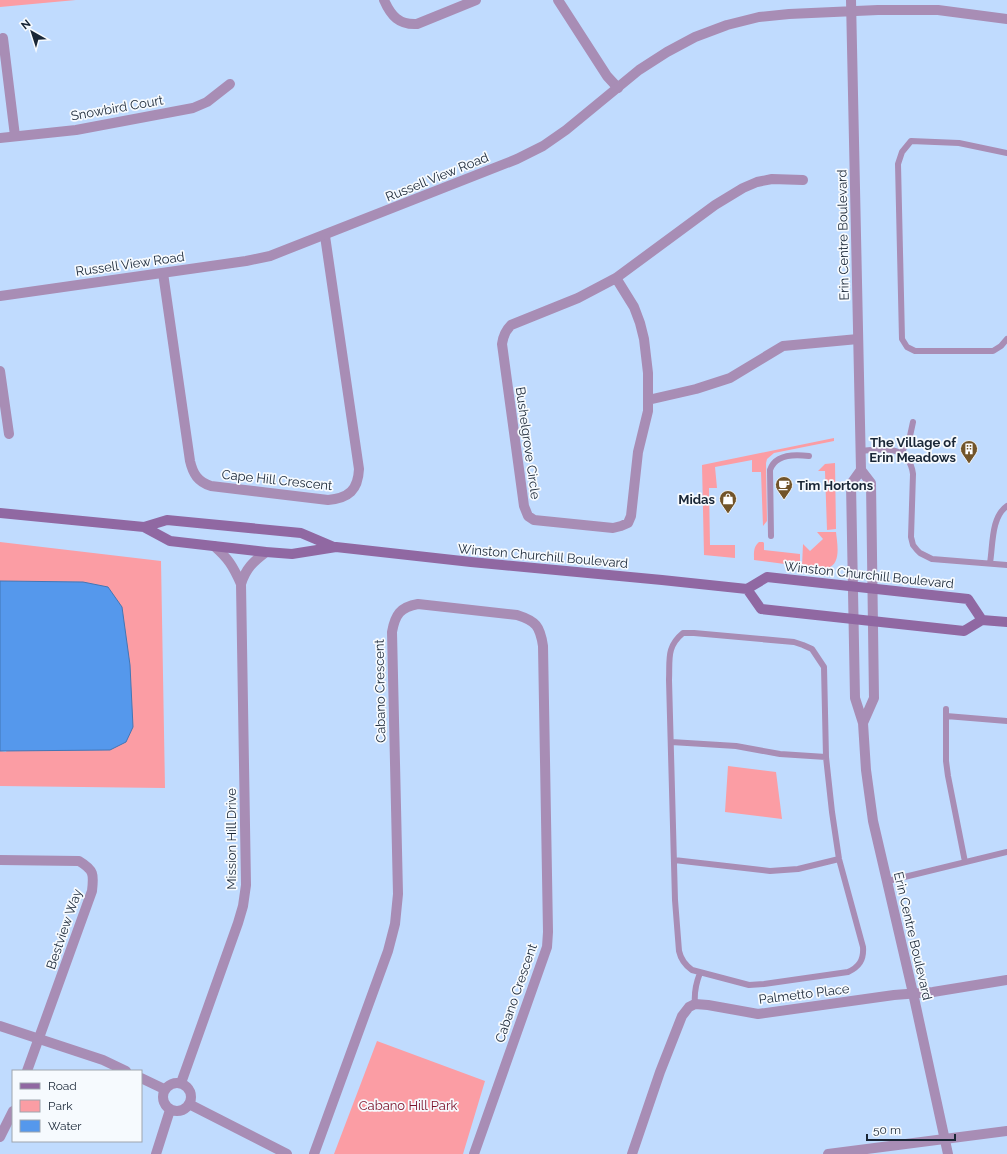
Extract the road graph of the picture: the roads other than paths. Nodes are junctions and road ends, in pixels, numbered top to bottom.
1 (384, 0) edge
2 (476, 0) edge
3 (558, 0) edge
4 (851, 0) edge
5 (851, 12) junction
6 (1007, 19) edge
7 (3, 38) dead end
8 (230, 84) dead end
9 (618, 88) junction
10 (15, 136) junction
11 (0, 138) edge
12 (1007, 153) edge
13 (803, 180) dead end
14 (324, 236) junction
15 (163, 273) junction
16 (616, 278) junction
17 (0, 296) edge
18 (858, 339) junction
19 (1007, 339) edge
20 (0, 371) edge
21 (648, 400) junction
22 (913, 422) dead end
23 (9, 434) dead end
24 (860, 451) junction
25 (901, 454) junction
26 (809, 456) dead end
27 (861, 470) junction
28 (1007, 506) edge
29 (0, 512) edge
30 (144, 527) junction
31 (771, 536) dead end
32 (214, 546) junction
33 (336, 547) junction
34 (266, 552) junction
35 (990, 563) junction
36 (1007, 565) edge
37 (241, 584) junction
38 (852, 586) junction
39 (873, 588) junction
40 (747, 589) junction
41 (854, 619) junction
42 (982, 620) junction
43 (873, 621) junction
44 (1007, 622) edge
45 (946, 709) dead end
46 (946, 716) junction
47 (1007, 721) edge
48 (863, 723) junction
49 (671, 742) junction
50 (826, 757) junction
51 (1007, 852) edge
52 (839, 859) junction
53 (0, 860) edge
54 (674, 860) junction
55 (965, 862) junction
56 (888, 881) junction
57 (700, 973) junction
58 (1007, 980) edge
59 (913, 993) junction
60 (695, 1004) junction
61 (0, 1026) edge
62 (38, 1039) junction
63 (27, 1070) edge
64 (124, 1070) edge
65 (142, 1078) edge
66 (181, 1083) junction
67 (164, 1089) junction
68 (189, 1104) junction
69 (170, 1110) junction
70 (12, 1113) edge
71 (1007, 1131) edge
72 (0, 1137) edge
73 (944, 1139) junction
74 (156, 1154) edge
75 (287, 1154) edge
76 (314, 1154) edge
77 (474, 1154) edge
78 (632, 1154) edge
79 (828, 1154) edge
80 (948, 1154) edge

1 - 2 street
3 - 9 street
4 - 5 street, Erin Centre Boulevard
5 - 6 street, Russell View Road
5 - 9 street, Russell View Road
5 - 18 street, Erin Centre Boulevard
7 - 10 street
8 - 10 street, Snowbird Court
9 - 14 street, Russell View Road
10 - 11 street, Snowbird Court
12 - 19 lane
13 - 16 street, Bushelgrove Circle
14 - 15 street, Russell View Road
14 - 15 street, Cape Hill Crescent
15 - 17 street, Russell View Road
16 - 21 street, Bushelgrove Circle
16 - 21 street, Bushelgrove Circle
18 - 21 street
18 - 24 street, Erin Centre Boulevard
20 - 23 street
22 - 25 lane
24 - 25 lane
24 - 27 street, Erin Centre Boulevard
25 - 35 lane
26 - 31 lane
27 - 38 street, Erin Centre Boulevard
27 - 39 street, Erin Centre Boulevard
28 - 35 lane
29 - 30 main road, Winston Churchill Boulevard
30 - 32 main road, Winston Churchill Boulevard
30 - 33 main road, Winston Churchill Boulevard
32 - 34 main road, Winston Churchill Boulevard
32 - 37 street, Mission Hill Drive
33 - 34 main road, Winston Churchill Boulevard
33 - 40 main road, Winston Churchill Boulevard
34 - 37 street, Mission Hill Drive
35 - 36 lane
37 - 66 street, Mission Hill Drive
38 - 39 main road, Winston Churchill Boulevard
38 - 40 main road, Winston Churchill Boulevard
38 - 41 street, Erin Centre Boulevard
39 - 42 main road, Winston Churchill Boulevard
39 - 43 street, Erin Centre Boulevard
40 - 41 main road
41 - 43 main road
41 - 48 street, Erin Centre Boulevard
42 - 43 main road
42 - 44 main road
43 - 48 street, Erin Centre Boulevard
45 - 46 lane
46 - 47 lane
46 - 55 lane
48 - 56 street, Erin Centre Boulevard
49 - 50 lane
49 - 50 lane
49 - 54 lane
50 - 52 lane
51 - 55 lane
52 - 54 lane
52 - 57 lane
53 - 62 street, Bestview Way
54 - 57 lane
55 - 56 lane
56 - 59 street, Erin Centre Boulevard
57 - 60 lane
58 - 59 street, Palmetto Place
59 - 60 street, Palmetto Place
59 - 73 street, Erin Centre Boulevard
60 - 78 street
61 - 62 street
62 - 63 street
62 - 64 street
65 - 67 street
66 - 67 street
66 - 68 street
67 - 69 street
68 - 69 street
68 - 75 street
69 - 74 street
70 - 72 street
71 - 73 street
73 - 79 street
73 - 80 street, Erin Centre Boulevard
76 - 77 street, Cabano Crescent

